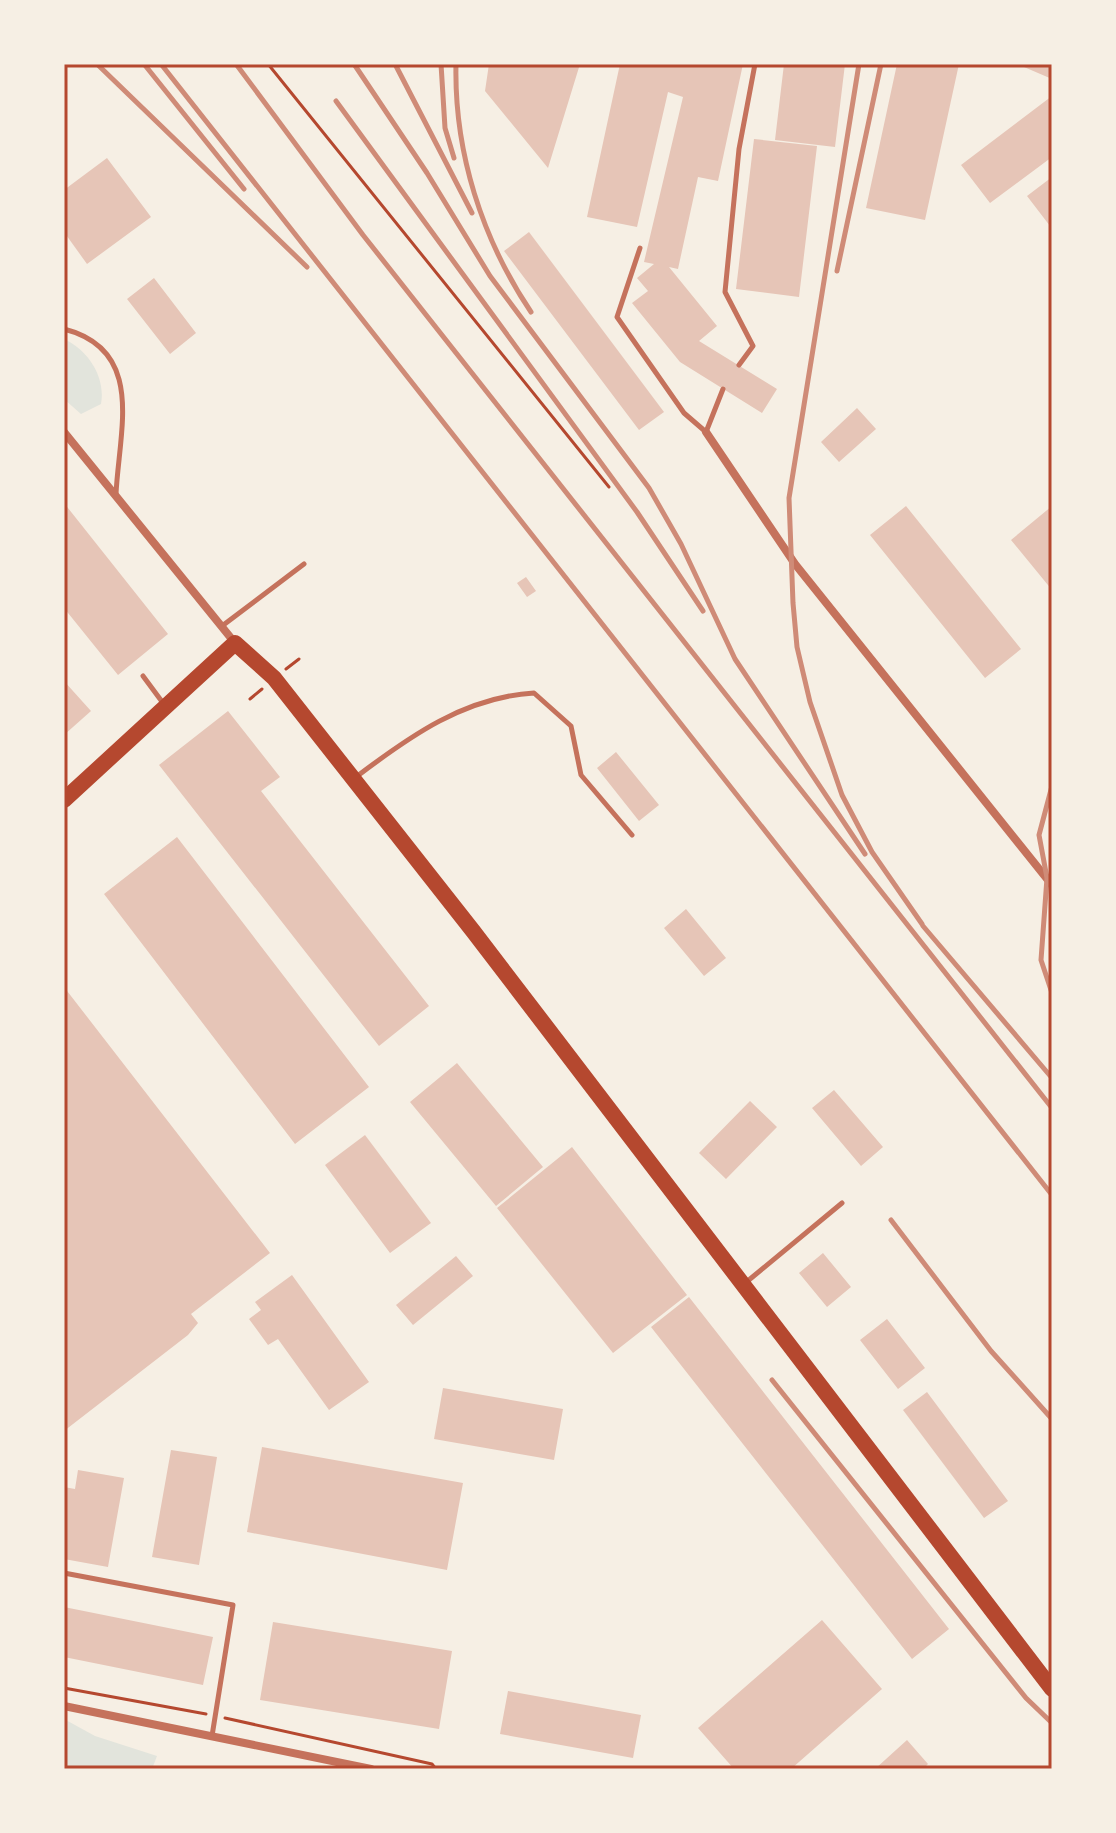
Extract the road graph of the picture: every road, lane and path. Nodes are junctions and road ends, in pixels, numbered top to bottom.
1 (268, 64) edge
2 (755, 64) edge
3 (640, 248) dead end
4 (64, 329) edge
5 (739, 365) dead end
6 (723, 389) dead end
7 (64, 432) edge
8 (706, 432) junction
9 (609, 487) dead end
10 (116, 495) junction
11 (304, 564) dead end
12 (222, 626) junction
13 (235, 643) junction
14 (143, 676) dead end
15 (166, 706) junction
16 (354, 779) junction
17 (64, 800) edge
18 (632, 835) dead end
19 (1052, 885) edge
20 (842, 1203) dead end
21 (744, 1284) junction
22 (64, 1573) edge
23 (64, 1688) edge
24 (1052, 1689) edge
25 (64, 1706) edge
26 (215, 1715) junction
27 (212, 1736) junction
28 (371, 1769) edge
29 (436, 1769) edge

1 - 9 path
2 - 5 lane
3 - 8 lane
4 - 10 lane
6 - 8 lane
7 - 10 street
8 - 19 street
10 - 12 street
11 - 12 lane
12 - 13 street
13 - 15 main road
13 - 16 main road
14 - 15 lane
15 - 17 main road
16 - 18 lane
16 - 21 main road
20 - 21 lane
21 - 24 main road
22 - 26 lane
23 - 26 path
25 - 27 street
26 - 27 lane
26 - 29 path
27 - 28 street

